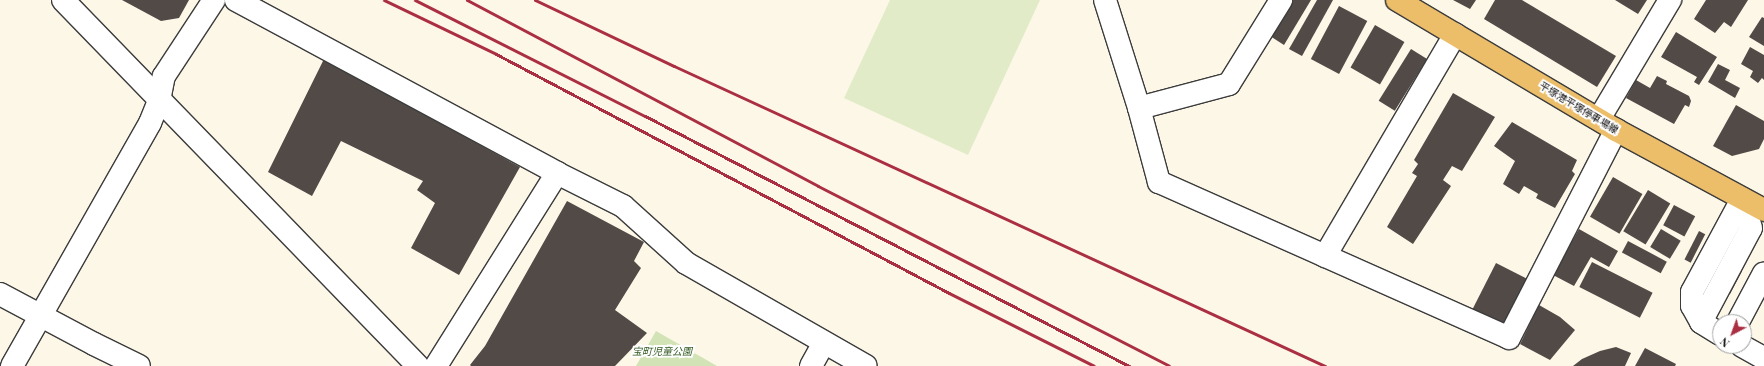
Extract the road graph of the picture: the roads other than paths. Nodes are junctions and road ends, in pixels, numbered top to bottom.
1 (63, 0) edge
2 (214, 0) edge
3 (236, 0) edge
4 (1105, 0) edge
5 (1281, 0) edge
6 (1397, 0) edge
7 (1670, 0) edge
8 (1455, 34) junction
9 (159, 100) junction
10 (1139, 108) junction
11 (1607, 124) junction
12 (557, 173) junction
13 (1742, 199) junction
14 (1764, 210) edge
15 (1758, 228) edge
16 (1325, 256) junction
17 (1764, 273) edge
18 (0, 294) edge
19 (1742, 314) edge
20 (40, 316) junction
21 (1701, 322) junction
22 (1712, 329) edge
23 (824, 343) junction
24 (1752, 351) edge
25 (1764, 358) edge
26 (12, 366) edge
27 (139, 366) edge
28 (418, 366) edge
29 (436, 366) edge
30 (811, 366) edge
31 (866, 366) edge

1 - 9 street
2 - 9 street
3 - 12 street
4 - 10 street
5 - 10 street
6 - 8 main road, 平塚港平塚停車場線
7 - 11 street
8 - 11 main road, 平塚港平塚停車場線
8 - 16 street
9 - 20 street
9 - 28 street
10 - 16 street
11 - 13 main road, 平塚港平塚停車場線
11 - 16 street
12 - 23 street
12 - 29 street
13 - 14 main road, 平塚港平塚停車場線
13 - 15 street
13 - 21 street
15 - 21 street
17 - 19 street
18 - 20 street
20 - 26 street
20 - 27 street
21 - 22 street
23 - 30 street
23 - 31 street
24 - 25 street

